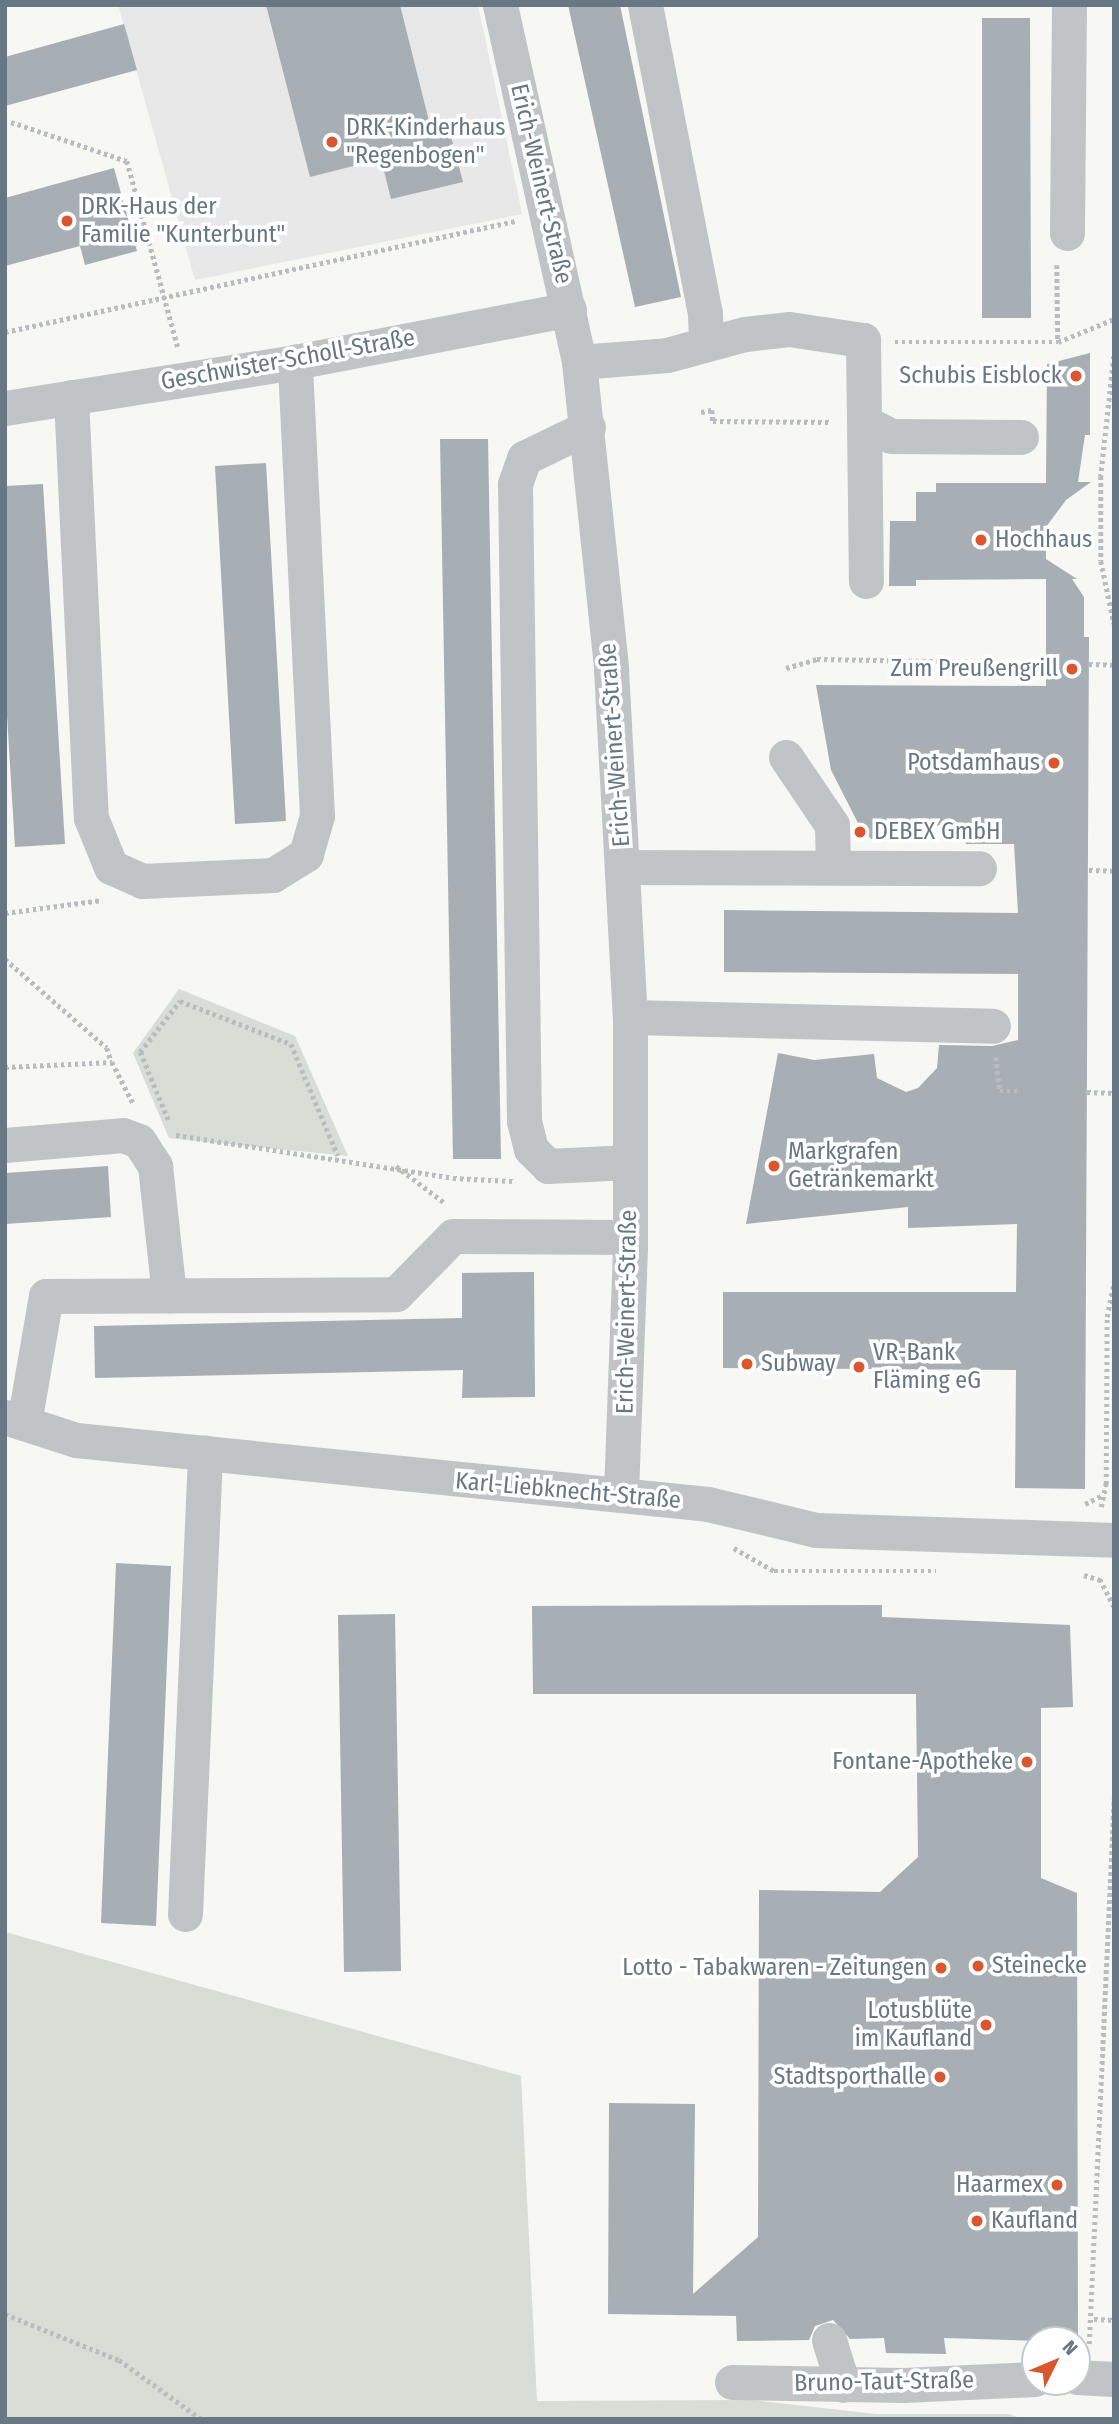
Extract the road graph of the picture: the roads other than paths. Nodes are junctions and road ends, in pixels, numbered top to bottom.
1 (500, 5) edge
2 (645, 5) edge
3 (1069, 5) edge
4 (1067, 233) dead end
5 (569, 309) junction
6 (706, 344) junction
7 (295, 362) junction
8 (579, 362) junction
9 (71, 397) junction
10 (5, 408) edge
11 (864, 422) junction
12 (588, 427) junction
13 (1021, 437) dead end
14 (866, 581) dead end
15 (786, 757) dead end
16 (622, 867) junction
17 (833, 867) junction
18 (979, 868) dead end
19 (630, 1017) junction
20 (993, 1026) road end
21 (5, 1145) edge
22 (629, 1162) junction
23 (629, 1237) junction
24 (169, 1295) junction
25 (14, 1420) edge
26 (205, 1452) junction
27 (621, 1495) junction
28 (1107, 1540) edge
29 (185, 1914) dead end
30 (829, 2340) dead end
31 (1021, 2379) edge
32 (732, 2382) dead end
33 (843, 2385) junction

1 - 5 street, Erich-Weinert-Straße
2 - 6 street
3 - 4 street
5 - 7 street, Geschwister-Scholl-Straße
5 - 8 street, Erich-Weinert-Straße
6 - 8 street
6 - 11 street
7 - 9 street, Geschwister-Scholl-Straße
7 - 9 street
8 - 12 street, Erich-Weinert-Straße
9 - 10 street, Geschwister-Scholl-Straße
11 - 13 street
11 - 14 street
12 - 16 street, Erich-Weinert-Straße
12 - 22 street
15 - 17 street
16 - 17 street
16 - 19 street, Erich-Weinert-Straße
17 - 18 street
19 - 20 street
19 - 22 street, Erich-Weinert-Straße
21 - 24 street
22 - 23 street, Erich-Weinert-Straße
23 - 24 street, Karl-Liebknecht-Straße
23 - 27 street, Erich-Weinert-Straße
24 - 25 street, Karl-Liebknecht-Straße
25 - 26 street, Karl-Liebknecht-Straße
26 - 27 street, Karl-Liebknecht-Straße
26 - 29 street
27 - 28 street, Karl-Liebknecht-Straße
30 - 33 street
31 - 33 street, Bruno-Taut-Straße
32 - 33 street, Bruno-Taut-Straße

